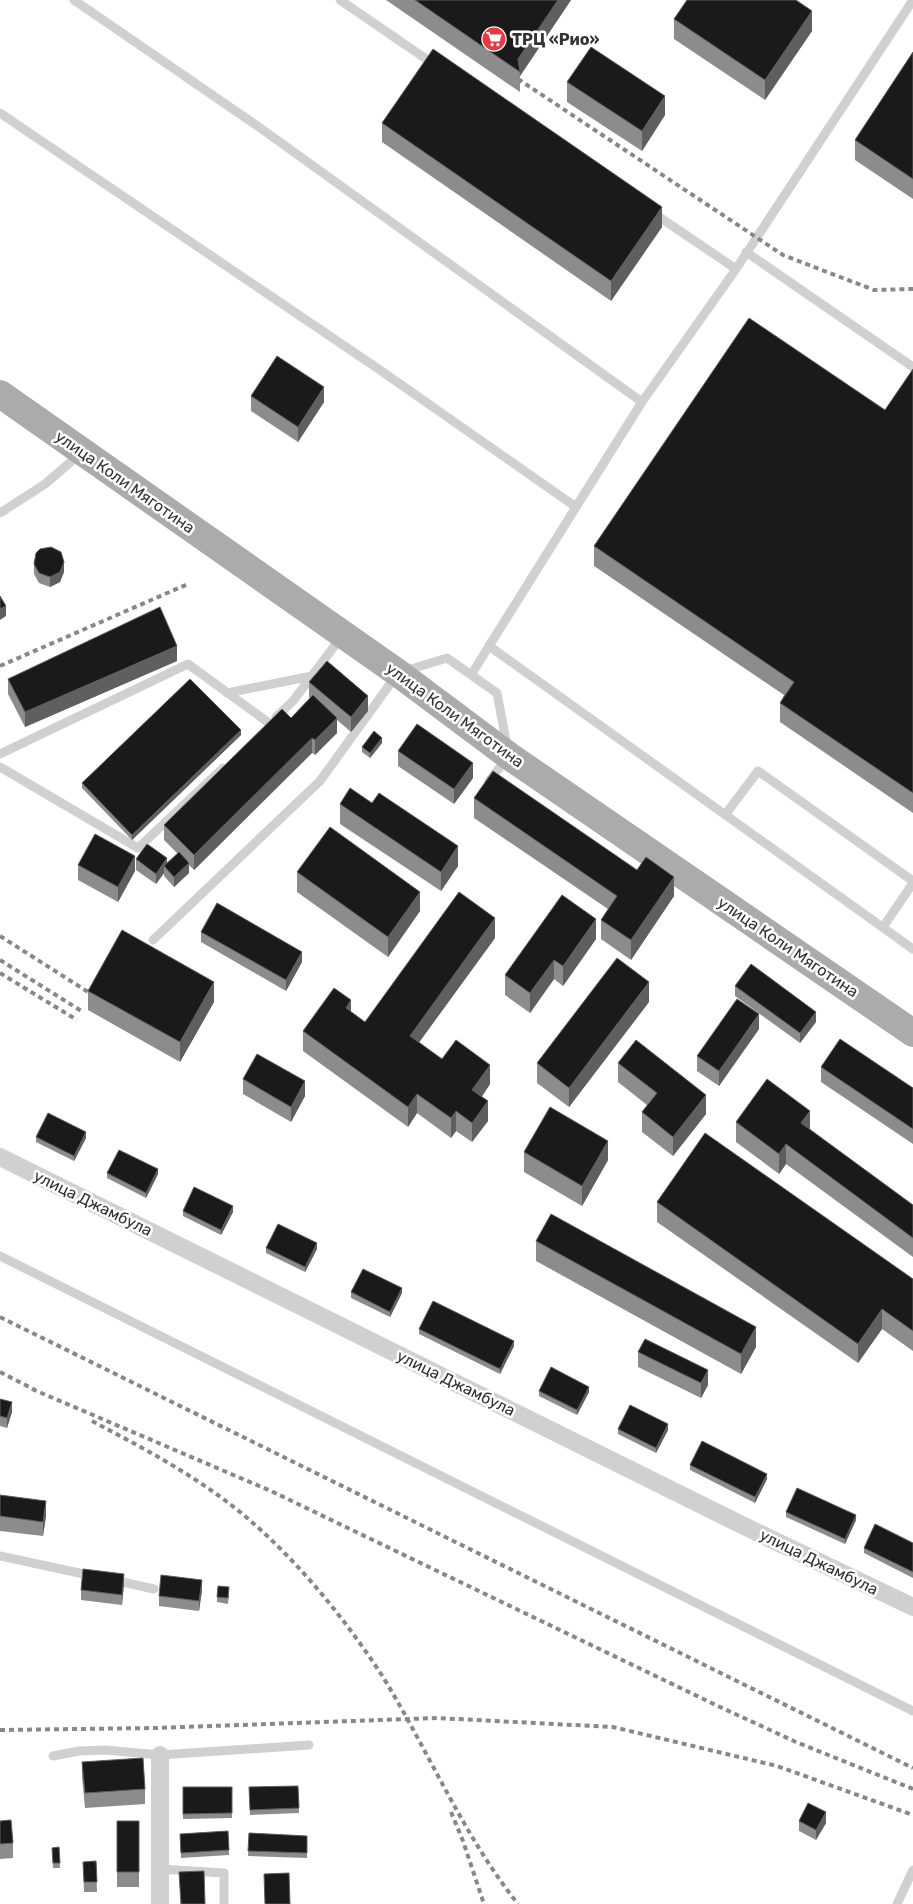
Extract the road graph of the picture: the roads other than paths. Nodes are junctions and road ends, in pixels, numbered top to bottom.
1 (74, 0) edge
2 (340, 0) edge
3 (913, 0) edge
4 (445, 71) edge
5 (0, 113) edge
6 (645, 208) edge
7 (746, 252) junction
8 (736, 269) junction
9 (913, 366) edge
10 (0, 394) edge
11 (642, 402) junction
12 (82, 452) junction
13 (576, 507) junction
14 (1, 514) edge
15 (343, 634) junction
16 (489, 646) junction
17 (398, 673) junction
18 (471, 675) junction
19 (312, 676) junction
20 (227, 693) junction
21 (0, 754) edge
22 (509, 756) junction
23 (228, 763) edge
24 (0, 766) edge
25 (484, 787) edge
26 (726, 815) junction
27 (913, 882) edge
28 (883, 927) junction
29 (153, 940) dead end
30 (913, 949) edge
31 (913, 1033) edge
32 (0, 1157) edge
33 (0, 1256) edge
34 (0, 1556) edge
35 (154, 1589) dead end
36 (913, 1607) edge
37 (913, 1711) edge
38 (309, 1745) dead end
39 (160, 1755) junction
40 (53, 1756) dead end
41 (160, 1870) junction
42 (913, 1870) edge
43 (160, 1904) edge
44 (224, 1904) edge
45 (897, 1904) edge

1 - 11 lane
2 - 4 lane
3 - 7 lane
5 - 13 lane
6 - 8 lane
7 - 8 lane
7 - 9 lane
8 - 11 lane
10 - 12 main road, улица Коли Мяготина
11 - 13 lane
12 - 14 lane
12 - 15 main road, улица Коли Мяготина
13 - 16 lane
15 - 17 main road, улица Коли Мяготина
15 - 19 lane
16 - 18 lane
16 - 26 lane
17 - 18 lane
17 - 22 main road, улица Коли Мяготина
17 - 29 lane
18 - 22 lane
19 - 20 lane
19 - 20 lane
20 - 21 lane
22 - 25 lane
22 - 31 main road, улица Коли Мяготина
23 - 24 lane
26 - 27 lane
26 - 28 lane
27 - 28 lane
28 - 30 lane
32 - 36 street, улица Джамбула
33 - 37 lane
34 - 35 lane
38 - 39 lane
39 - 40 lane
39 - 41 street
41 - 43 street
41 - 44 lane
42 - 45 lane

